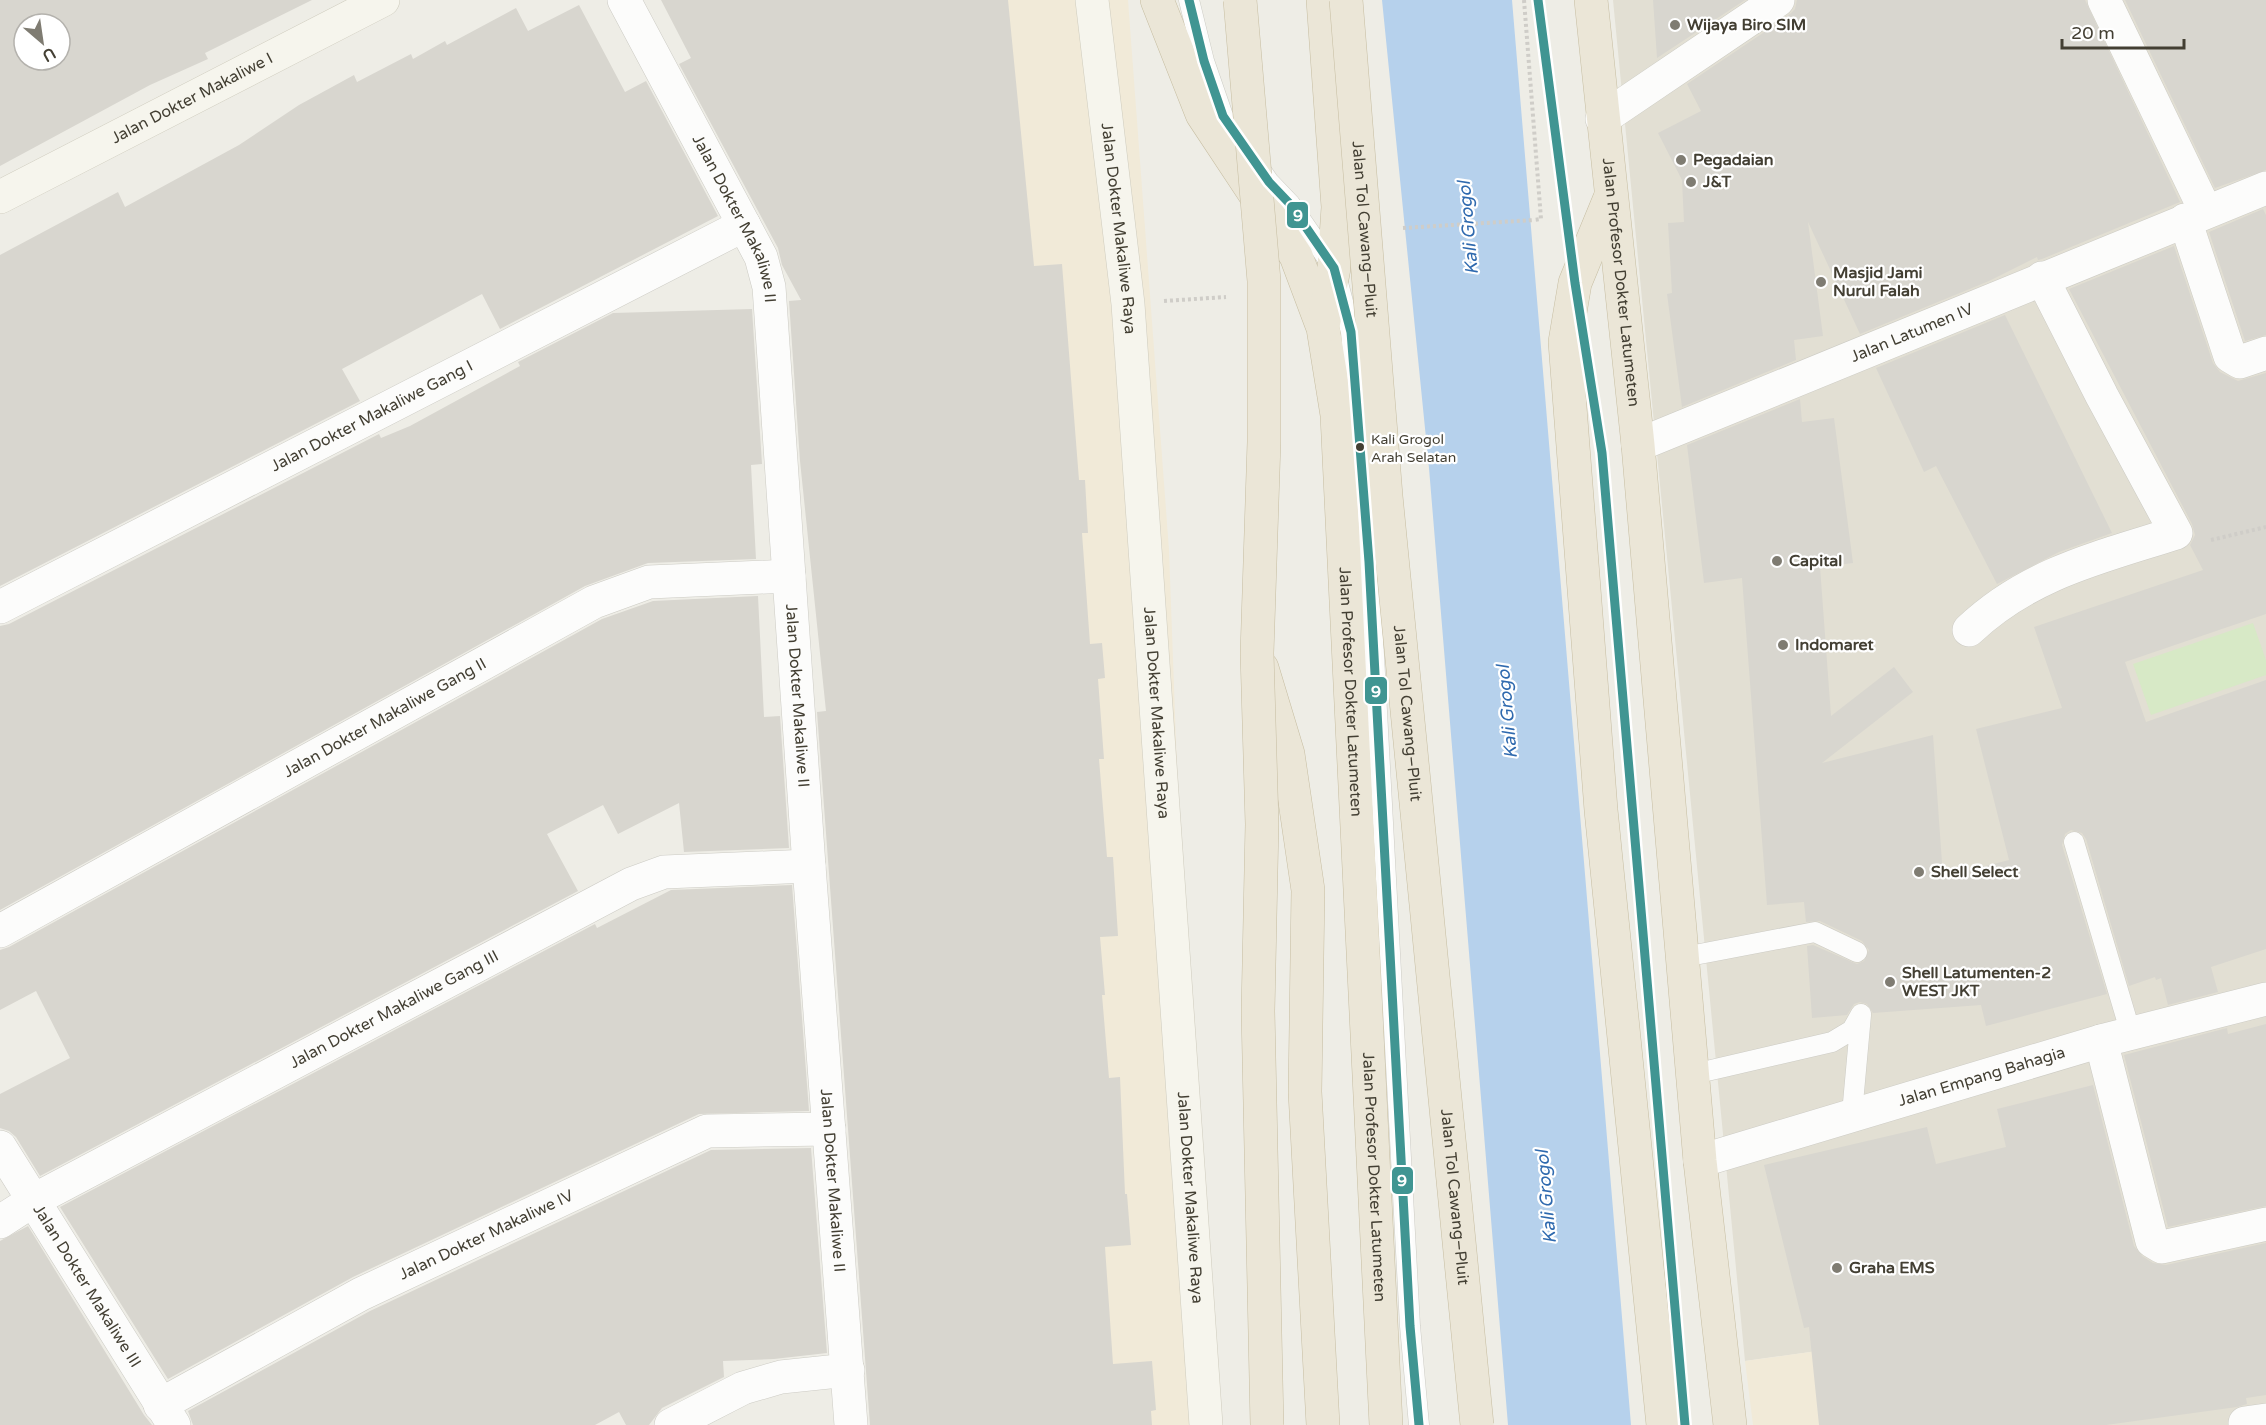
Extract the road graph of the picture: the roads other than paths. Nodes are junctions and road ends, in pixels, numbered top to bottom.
1 (383, 0) edge
2 (624, 0) edge
3 (1092, 0) edge
4 (1157, 0) edge
5 (1189, 0) edge
6 (1239, 0) edge
7 (1323, 0) edge
8 (1346, 0) edge
9 (1591, 0) edge
10 (1778, 0) edge
11 (2104, 0) edge
12 (1602, 119) junction
13 (2266, 188) edge
14 (1612, 193) junction
15 (0, 196) edge
16 (2195, 216) junction
17 (744, 225) junction
18 (1334, 268) junction
19 (2042, 278) junction
20 (1323, 328) junction
21 (2266, 353) edge
22 (1638, 445) junction
23 (789, 576) junction
24 (0, 607) edge
25 (1970, 630) dead end
26 (1257, 653) junction
27 (2074, 842) dead end
28 (809, 866) junction
29 (0, 931) edge
30 (1857, 952) dead end
31 (1684, 957) junction
32 (2266, 999) edge
33 (2116, 1038) junction
34 (1694, 1074) junction
35 (1852, 1114) junction
36 (829, 1129) junction
37 (0, 1147) edge
38 (1700, 1161) junction
39 (34, 1200) junction
40 (0, 1222) edge
41 (2266, 1224) edge
42 (848, 1370) junction
43 (167, 1415) edge
44 (671, 1425) edge
45 (851, 1425) edge
46 (1206, 1425) edge
47 (1267, 1425) edge
48 (1323, 1425) edge
49 (1386, 1425) edge
50 (1419, 1425) edge
51 (1477, 1425) edge
52 (1663, 1425) edge
53 (1730, 1425) edge

1 - 15 street, Jalan Dokter Makaliwe I
2 - 17 street, Jalan Dokter Makaliwe II
3 - 46 street, Jalan Dokter Makaliwe Raya
4 - 20 highway, Jalan Profesor Dokter Latumeten
5 - 18 lane
6 - 26 highway, bridge
7 - 18 highway
8 - 51 highway, Jalan Tol Cawang–Pluit, bridge
9 - 12 highway, Jalan Profesor Dokter Latumeten
10 - 12 street
11 - 16 street
12 - 14 highway, Jalan Profesor Dokter Latumeten
13 - 16 street, Jalan Latumen IV
14 - 22 highway, Jalan Profesor Dokter Latumeten
14 - 52 highway
16 - 19 street, Jalan Latumen IV
16 - 21 street
17 - 23 street, Jalan Dokter Makaliwe II
17 - 24 street, Jalan Dokter Makaliwe Gang I
18 - 20 highway
18 - 50 lane
19 - 22 street, Jalan Latumen IV
19 - 25 street
20 - 49 highway, Jalan Profesor Dokter Latumeten
22 - 31 highway, Jalan Profesor Dokter Latumeten
23 - 28 street, Jalan Dokter Makaliwe II
23 - 29 street, Jalan Dokter Makaliwe Gang II
26 - 47 highway, bridge
26 - 48 highway, bridge
27 - 33 lane
28 - 36 street, Jalan Dokter Makaliwe II
28 - 39 street, Jalan Dokter Makaliwe Gang III
30 - 31 lane
31 - 34 highway, Jalan Profesor Dokter Latumeten
32 - 33 street, Jalan Empang Bahagia
33 - 35 street, Jalan Empang Bahagia
33 - 41 street
34 - 35 lane
34 - 38 highway, Jalan Profesor Dokter Latumeten
35 - 38 street, Jalan Empang Bahagia
36 - 42 street, Jalan Dokter Makaliwe II
36 - 43 street, Jalan Dokter Makaliwe IV
37 - 39 street, Jalan Dokter Makaliwe III
38 - 53 highway, Jalan Profesor Dokter Latumeten
39 - 40 street, Jalan Dokter Makaliwe Gang III
39 - 43 street, Jalan Dokter Makaliwe III
42 - 44 street
42 - 45 street, Jalan Dokter Makaliwe II

